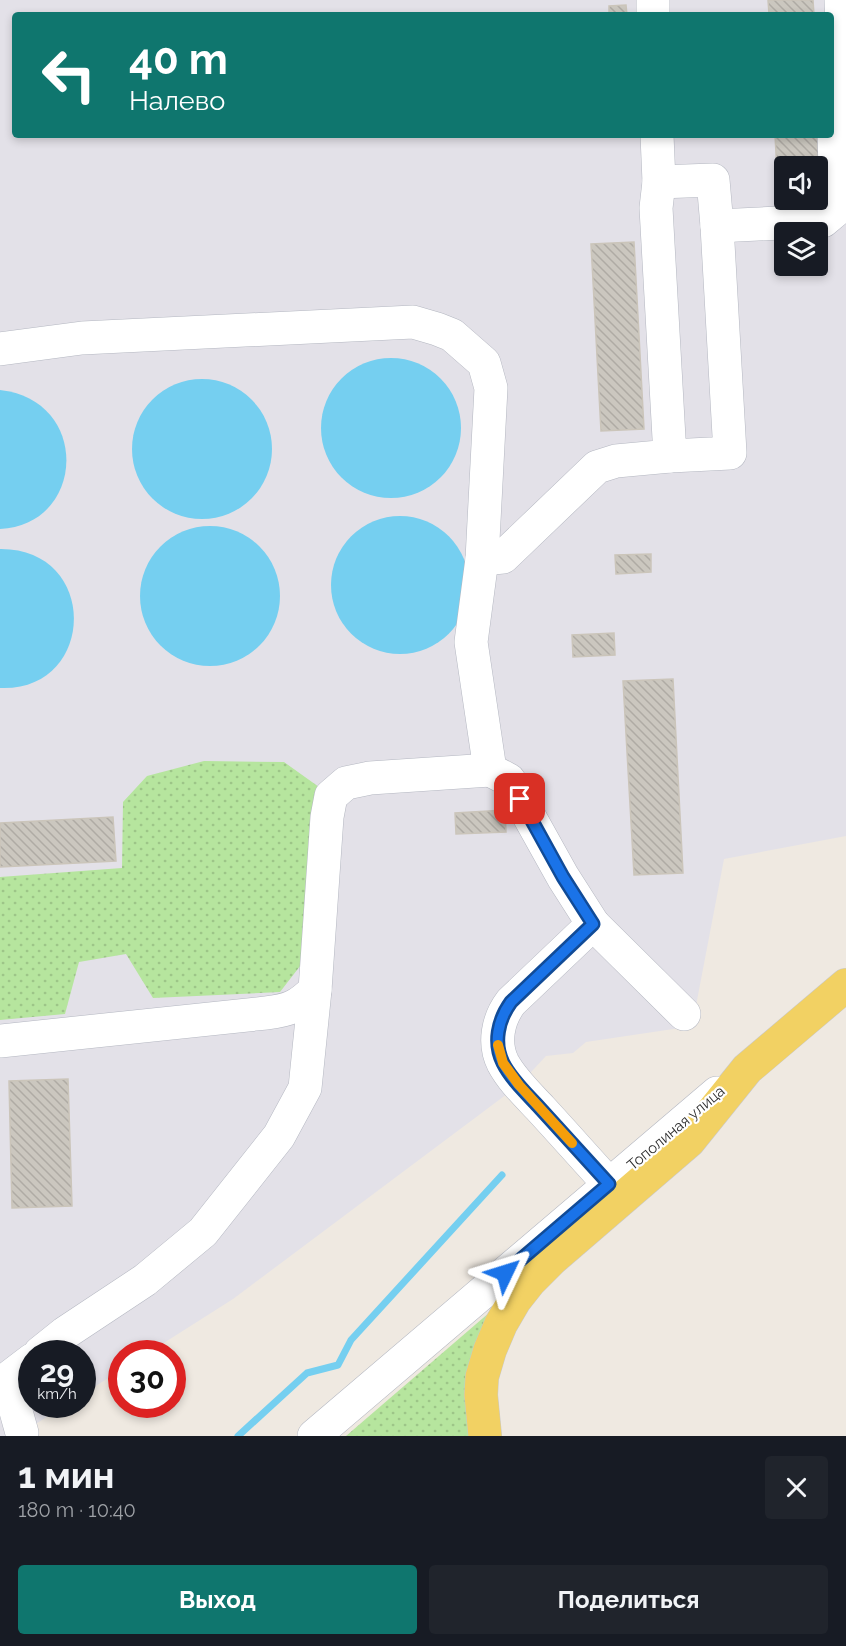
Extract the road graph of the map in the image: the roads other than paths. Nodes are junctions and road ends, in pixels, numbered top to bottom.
1 (841, 0) edge
2 (834, 93) edge
3 (834, 133) edge
4 (657, 138) edge
5 (659, 182) junction
6 (717, 226) junction
7 (0, 349) edge
8 (670, 456) junction
9 (482, 560) junction
10 (490, 770) junction
11 (593, 924) junction
12 (846, 985) edge
13 (315, 990) junction
14 (684, 1014) dead end
15 (0, 1041) edge
16 (747, 1069) junction
17 (609, 1184) junction
18 (56, 1340) edge
19 (18, 1371) edge
20 (22, 1433) dead end
21 (314, 1436) edge
22 (485, 1436) edge

1 - 2 street
3 - 6 street
4 - 5 street
5 - 6 street
5 - 8 street
6 - 8 street
7 - 9 street
8 - 9 street
9 - 10 street
10 - 11 street
10 - 13 street
11 - 14 street
11 - 17 street
12 - 16 main road, Тополиная улица
13 - 15 street
13 - 18 street
16 - 17 street, Тополиная улица
16 - 22 main road
17 - 21 street, Тополиная улица
19 - 20 street

